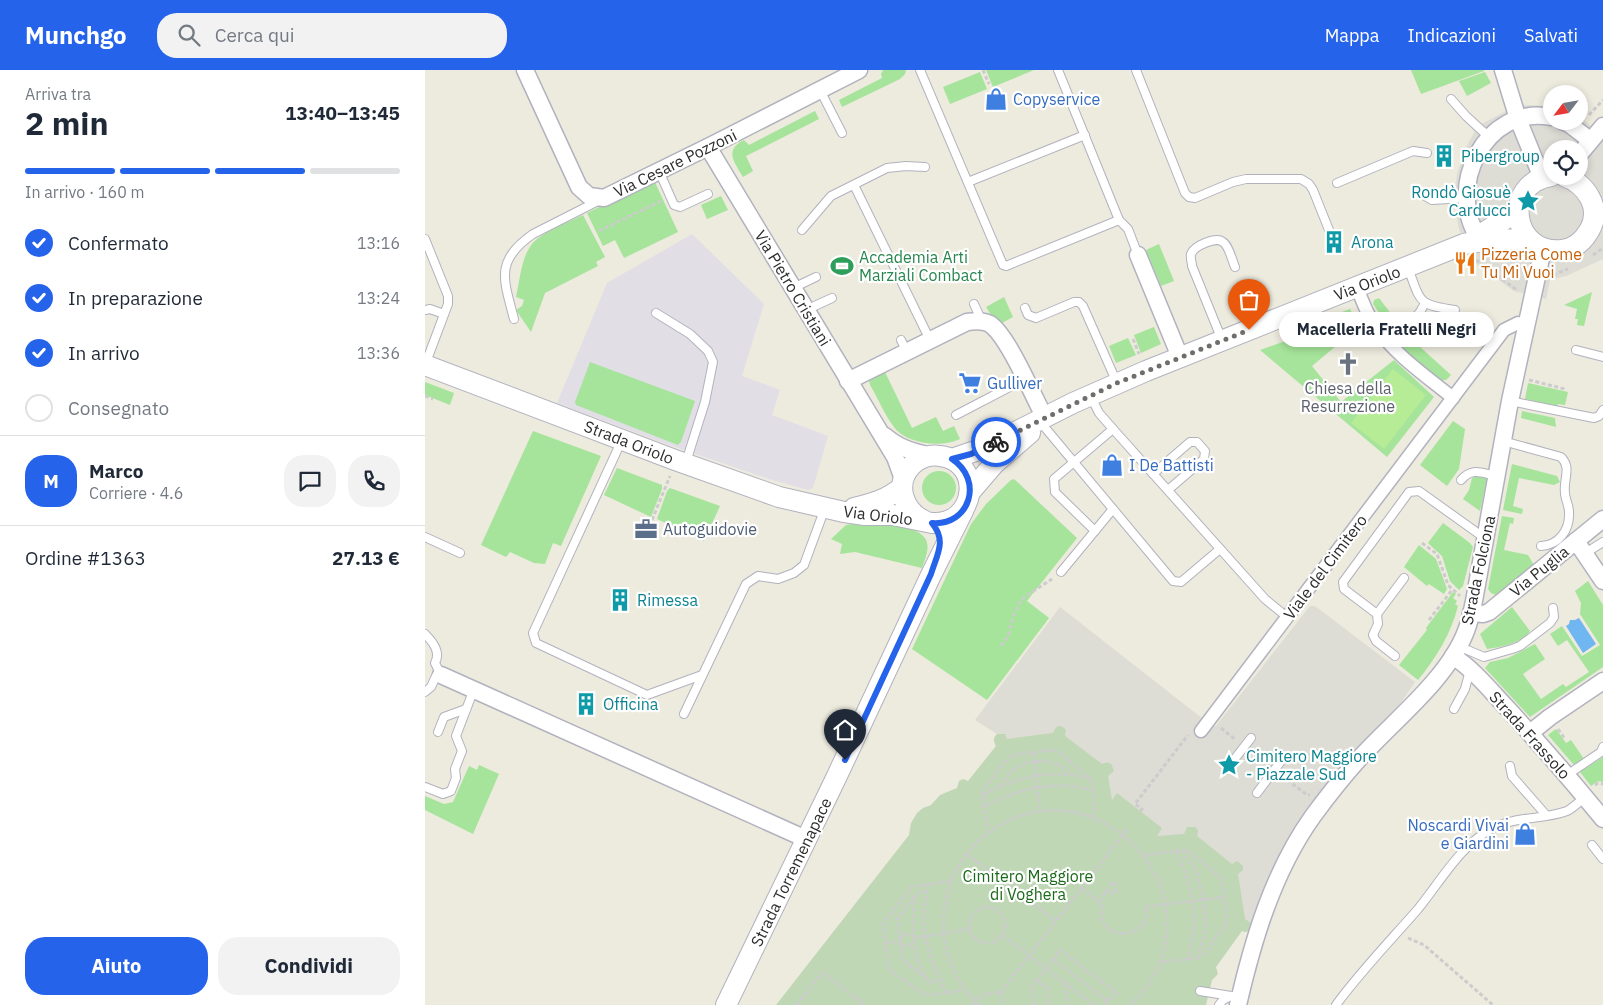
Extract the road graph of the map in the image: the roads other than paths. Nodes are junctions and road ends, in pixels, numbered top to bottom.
1 (525, 70) edge
2 (920, 70) edge
3 (1058, 70) edge
4 (1136, 70) edge
5 (1503, 70) edge
6 (854, 71) edge
7 (820, 90) junction
8 (1451, 99) dead end
9 (1543, 117) edge
10 (1519, 120) junction
11 (1603, 126) edge
12 (1577, 130) edge
13 (842, 132) dead end
14 (1085, 135) junction
15 (1490, 138) junction
16 (1590, 140) junction
17 (1588, 143) edge
18 (708, 147) junction
19 (1427, 152) dead end
20 (925, 167) dead end
21 (1543, 169) edge
22 (659, 171) junction
23 (1543, 179) edge
24 (968, 182) junction
25 (1337, 184) dead end
26 (854, 185) junction
27 (1581, 185) edge
28 (707, 194) dead end
29 (1425, 196) dead end
30 (604, 198) junction
31 (1466, 198) junction
32 (1598, 201) edge
33 (1518, 211) junction
34 (1119, 220) junction
35 (802, 230) dead end
36 (1329, 230) dead end
37 (425, 239) edge
38 (1474, 244) junction
39 (1536, 244) junction
40 (1138, 255) joint
41 (1235, 267) dead end
42 (1408, 267) junction
43 (816, 278) dead end
44 (1353, 286) junction
45 (793, 288) junction
46 (832, 298) dead end
47 (974, 304) dead end
48 (1425, 304) junction
49 (1025, 308) dead end
50 (425, 310) edge
51 (806, 310) junction
52 (1455, 310) dead end
53 (656, 313) dead end
54 (444, 314) junction
55 (514, 319) dead end
56 (1413, 320) dead end
57 (978, 321) junction
58 (1527, 325) junction
59 (930, 340) junction
60 (1223, 340) junction
61 (1575, 350) dead end
62 (1180, 357) junction
63 (1603, 357) edge
64 (425, 365) edge
65 (1025, 379) junction
66 (849, 381) junction
67 (1117, 383) junction
68 (1453, 398) junction
69 (1081, 399) junction
70 (1510, 401) junction
71 (1603, 410) edge
72 (956, 415) dead end
73 (1043, 421) junction
74 (878, 429) junction
75 (1113, 429) junction
76 (622, 440) junction
77 (1503, 441) junction
78 (931, 456) junction
79 (952, 459) junction
80 (680, 462) junction
81 (1073, 462) junction
82 (1153, 474) junction
83 (1497, 476) junction
84 (1461, 480) dead end
85 (903, 483) junction
86 (1168, 490) junction
87 (967, 500) junction
88 (830, 509) junction
89 (1113, 509) junction
90 (1603, 519) edge
91 (928, 522) junction
92 (1095, 531) junction
93 (425, 537) edge
94 (1486, 539) junction
95 (1575, 542) junction
96 (1603, 542) edge
97 (1541, 546) dead end
98 (1220, 549) junction
99 (460, 553) dead end
100 (1061, 572) road end
101 (931, 574) junction
102 (1405, 578) dead end
103 (1603, 581) edge
104 (1467, 608) junction
105 (1553, 608) dead end
106 (1377, 614) junction
107 (1287, 617) junction
108 (425, 634) edge
109 (1456, 651) junction
110 (1395, 656) dead end
111 (1470, 669) junction
112 (441, 675) junction
113 (702, 675) junction
114 (1603, 681) edge
115 (475, 689) junction
116 (425, 692) edge
117 (1454, 709) dead end
118 (466, 710) junction
119 (684, 714) dead end
120 (1201, 731) road end
121 (437, 732) dead end
122 (1530, 733) junction
123 (1251, 738) dead end
124 (1603, 747) edge
125 (1281, 761) dead end
126 (1511, 766) dead end
127 (1227, 770) dead end
128 (1567, 774) junction
129 (425, 787) edge
130 (1257, 793) dead end
131 (1585, 797) junction
132 (1601, 814) edge
133 (1546, 815) junction
134 (806, 839) junction
135 (1592, 845) dead end
136 (1603, 859) edge
137 (1200, 990) dead end
138 (1236, 1000) edge
139 (726, 1005) edge
140 (1219, 1005) edge
141 (1336, 1005) edge

1 - 30 street, Via Cesare Pozzoni
2 - 24 lane
3 - 14 lane
4 - 36 lane
5 - 10 street
6 - 7 street, Via Cesare Pozzoni
7 - 13 lane
7 - 18 street, Via Cesare Pozzoni
8 - 15 lane
9 - 10 street
10 - 15 street
10 - 21 street
11 - 16 street
12 - 16 street
14 - 24 lane
14 - 34 lane
15 - 31 street
16 - 17 street
18 - 22 street, Via Cesare Pozzoni
18 - 45 street, Via Pietro Cristiani
19 - 25 lane
20 - 26 lane
22 - 28 lane
22 - 30 street, Via Cesare Pozzoni
23 - 33 street
24 - 34 lane
26 - 35 lane
26 - 59 lane
27 - 32 street
29 - 31 lane
30 - 55 lane
31 - 38 street
32 - 39 street
33 - 38 street, Via Oriolo
33 - 39 street
34 - 40 lane
37 - 54 lane
38 - 39 street, Via Oriolo
38 - 42 street, Via Oriolo
39 - 58 street, Strada Folciona
40 - 62 street
41 - 60 lane
42 - 44 street, Via Oriolo
42 - 48 lane
43 - 45 lane
44 - 60 street, Via Oriolo
44 - 68 street
45 - 51 street, Via Pietro Cristiani
46 - 51 lane
47 - 57 lane
48 - 52 lane
48 - 56 lane
49 - 67 lane
50 - 54 lane
51 - 66 street, Via Pietro Cristiani
53 - 80 lane
54 - 64 lane
57 - 59 street
57 - 65 street
58 - 68 street, Viale del Cimitero
58 - 70 street, Strada Folciona
59 - 66 street
60 - 62 street, Via Oriolo
61 - 63 lane
62 - 67 street, Via Oriolo
64 - 76 street, Strada Oriolo
65 - 72 lane
65 - 73 street
66 - 74 street, Via Pietro Cristiani
67 - 69 street, Via Oriolo
68 - 107 street, Viale del Cimitero
69 - 73 street, Via Oriolo
69 - 75 lane
70 - 71 lane
70 - 77 street, Strada Folciona
73 - 79 street, Via Oriolo
73 - 81 lane
73 - 87 street, Via Oriolo
74 - 78 street, Via Pietro Cristiani
74 - 85 street, Via Pietro Cristiani
75 - 81 lane
75 - 82 lane
76 - 80 street, Strada Oriolo
76 - 113 lane
77 - 83 street, Strada Folciona
77 - 95 lane
78 - 79 street
78 - 85 street
79 - 87 street
80 - 88 street, Strada Oriolo
81 - 89 lane
81 - 92 lane
82 - 86 lane
82 - 86 lane
83 - 84 lane
83 - 94 street, Strada Folciona
85 - 88 street, Via Oriolo
85 - 91 street
86 - 98 lane
87 - 91 street
87 - 101 street, Strada Torremenapace
88 - 91 street, Via Oriolo
88 - 113 lane
89 - 92 lane
89 - 98 lane
90 - 95 street, Via Puglia
91 - 101 street, Strada Torremenapace
92 - 100 lane
93 - 99 lane
94 - 104 street, Strada Folciona
94 - 106 lane
95 - 96 lane
95 - 97 lane
95 - 103 street
95 - 104 street, Via Puglia
98 - 107 lane
101 - 134 street, Strada Torremenapace
102 - 106 lane
104 - 109 street, Strada Folciona
105 - 109 lane
106 - 110 lane
107 - 120 street, Viale del Cimitero
108 - 112 lane
109 - 111 street, Strada Frassolo
109 - 138 street, Strada Folciona
111 - 117 lane
111 - 122 street, Strada Frassolo
112 - 115 street
112 - 116 lane
113 - 119 lane
114 - 122 street
115 - 118 lane
115 - 134 street
118 - 121 lane
118 - 129 lane
122 - 128 street, Strada Frassolo
123 - 127 lane
124 - 128 lane
125 - 130 lane
126 - 133 lane
128 - 131 street, Strada Frassolo
131 - 132 street, Strada Frassolo
131 - 133 lane
133 - 141 lane
134 - 139 street, Strada Torremenapace
135 - 136 lane
137 - 138 lane
138 - 140 lane

